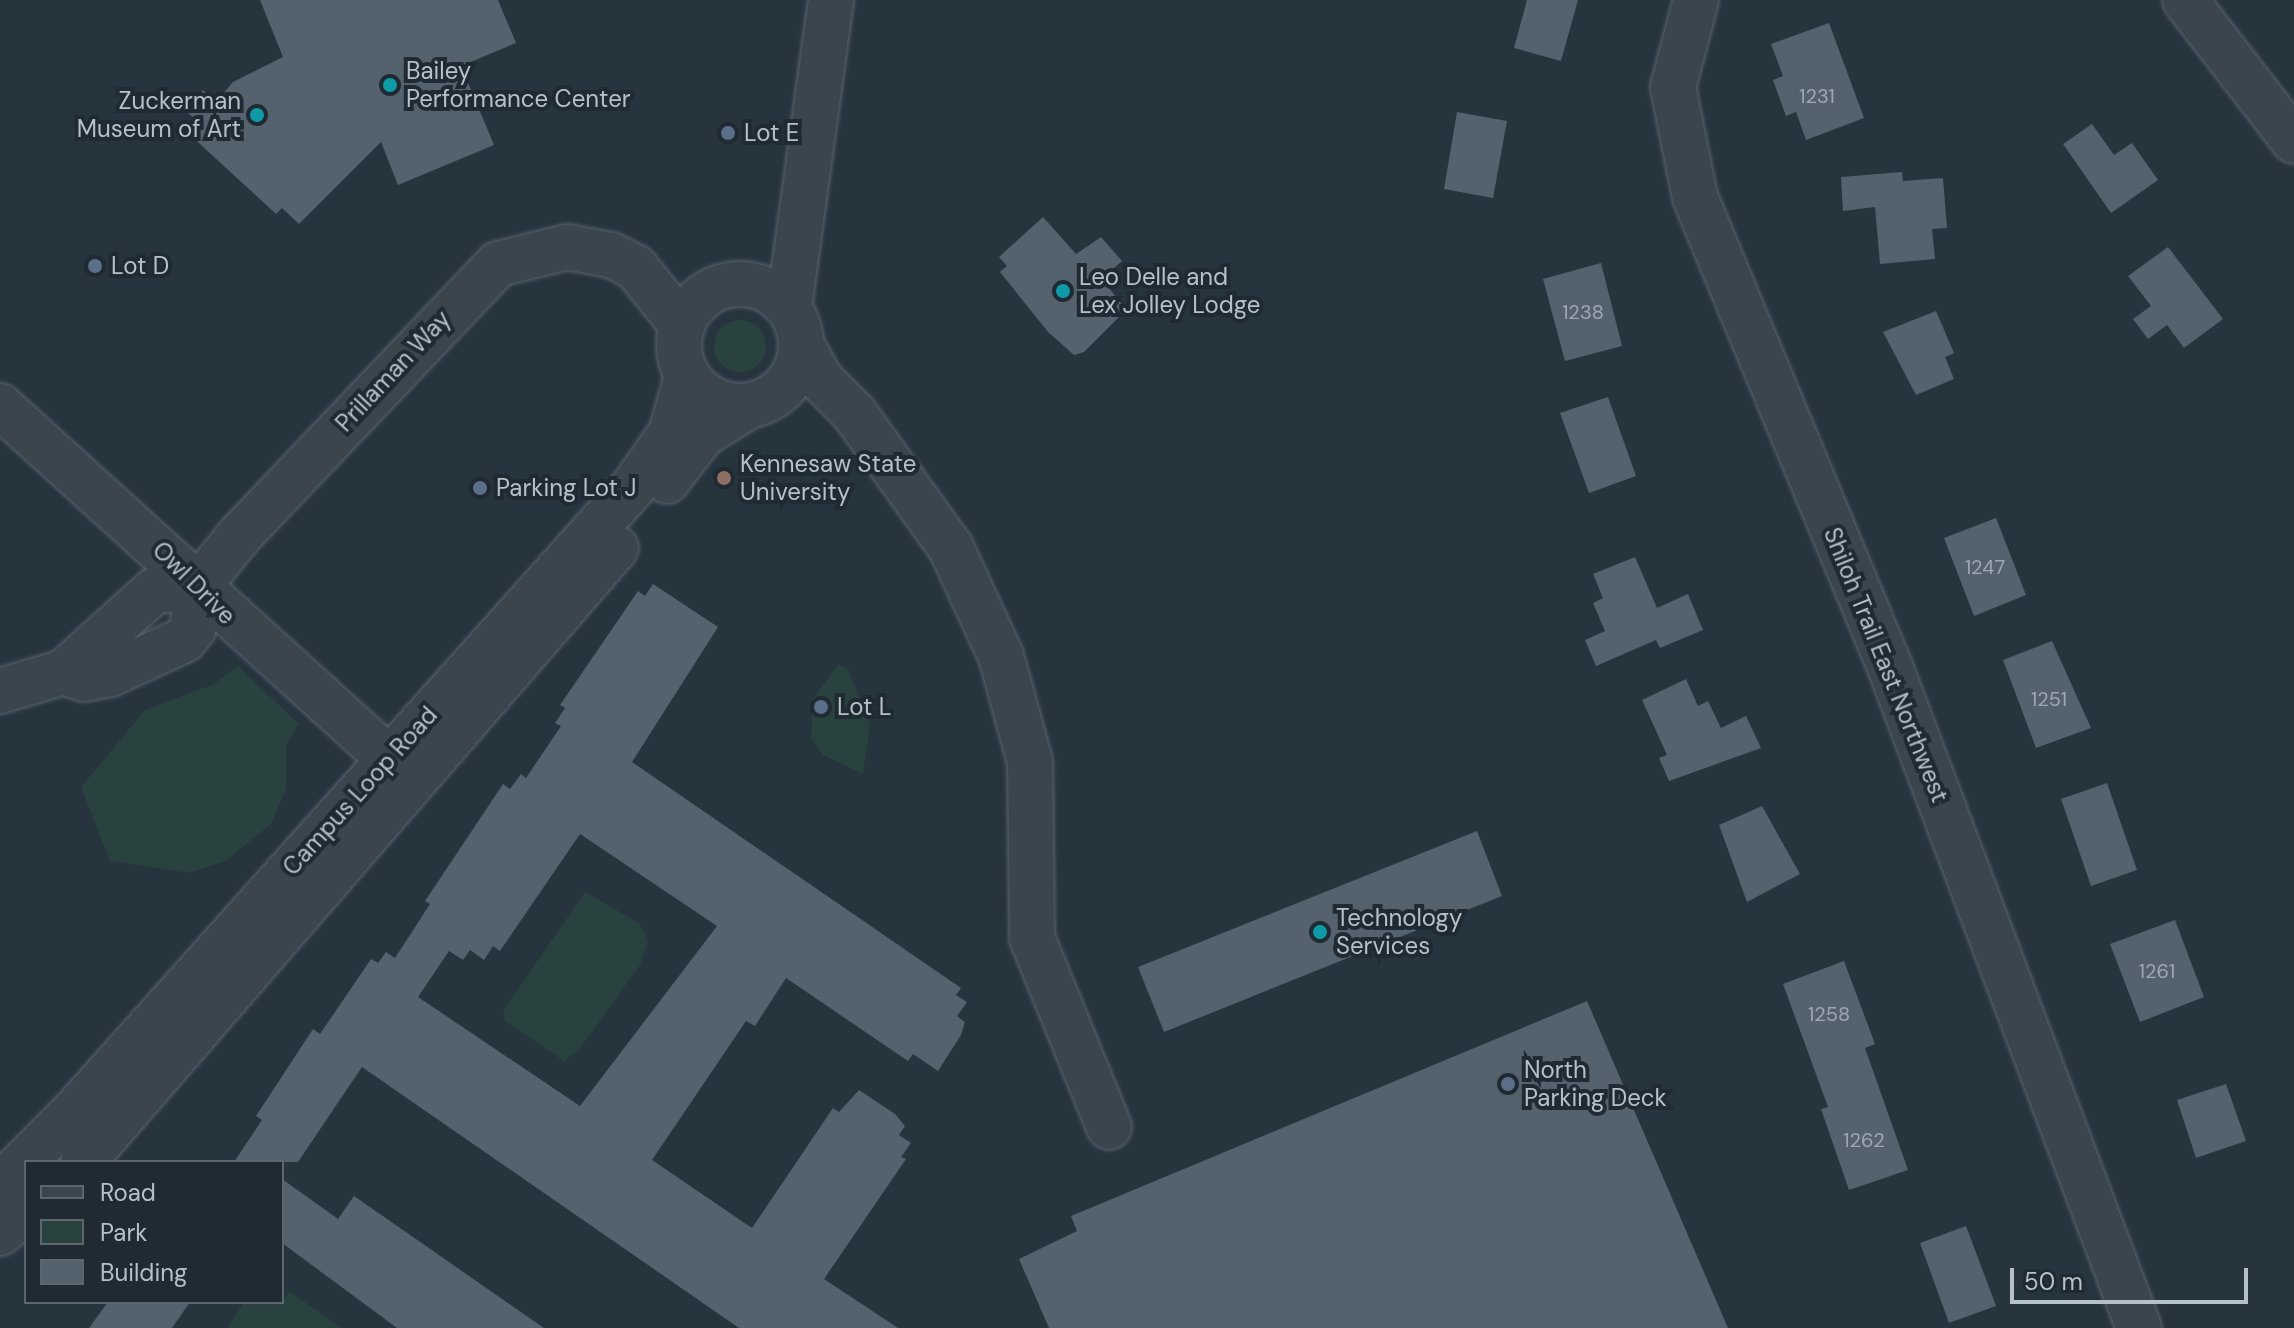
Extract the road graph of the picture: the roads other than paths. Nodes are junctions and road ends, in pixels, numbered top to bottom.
1 (831, 0) edge
2 (1696, 0) edge
3 (2185, 0) edge
4 (2294, 141) edge
5 (800, 207) junction
6 (636, 268) junction
7 (725, 288) junction
8 (682, 325) junction
9 (796, 326) junction
10 (687, 377) junction
11 (760, 402) junction
12 (0, 406) edge
13 (865, 434) junction
14 (195, 590) junction
15 (0, 691) edge
16 (396, 776) junction
17 (1109, 1127) dead end
18 (25, 1160) edge
19 (85, 1160) edge
20 (24, 1161) edge
21 (0, 1186) edge
22 (24, 1214) edge
23 (0, 1233) edge
24 (2139, 1328) edge

1 - 5 street
2 - 24 street, Shiloh Trail East Northwest
3 - 4 street
5 - 7 street
5 - 9 street
6 - 7 street, Prillaman Way
6 - 8 street, Prillaman Way
6 - 14 street, Prillaman Way
7 - 8 street
7 - 9 street
8 - 10 street
9 - 11 street
9 - 13 street
10 - 11 street
10 - 16 street, Campus Loop Road
11 - 13 street
11 - 16 street, Campus Loop Road
12 - 14 street, Owl Drive
13 - 17 street
14 - 15 street
14 - 16 street, Owl Drive
16 - 18 street, Campus Loop Road
16 - 19 street, Campus Loop Road
20 - 21 street, Campus Loop Road
22 - 23 street

